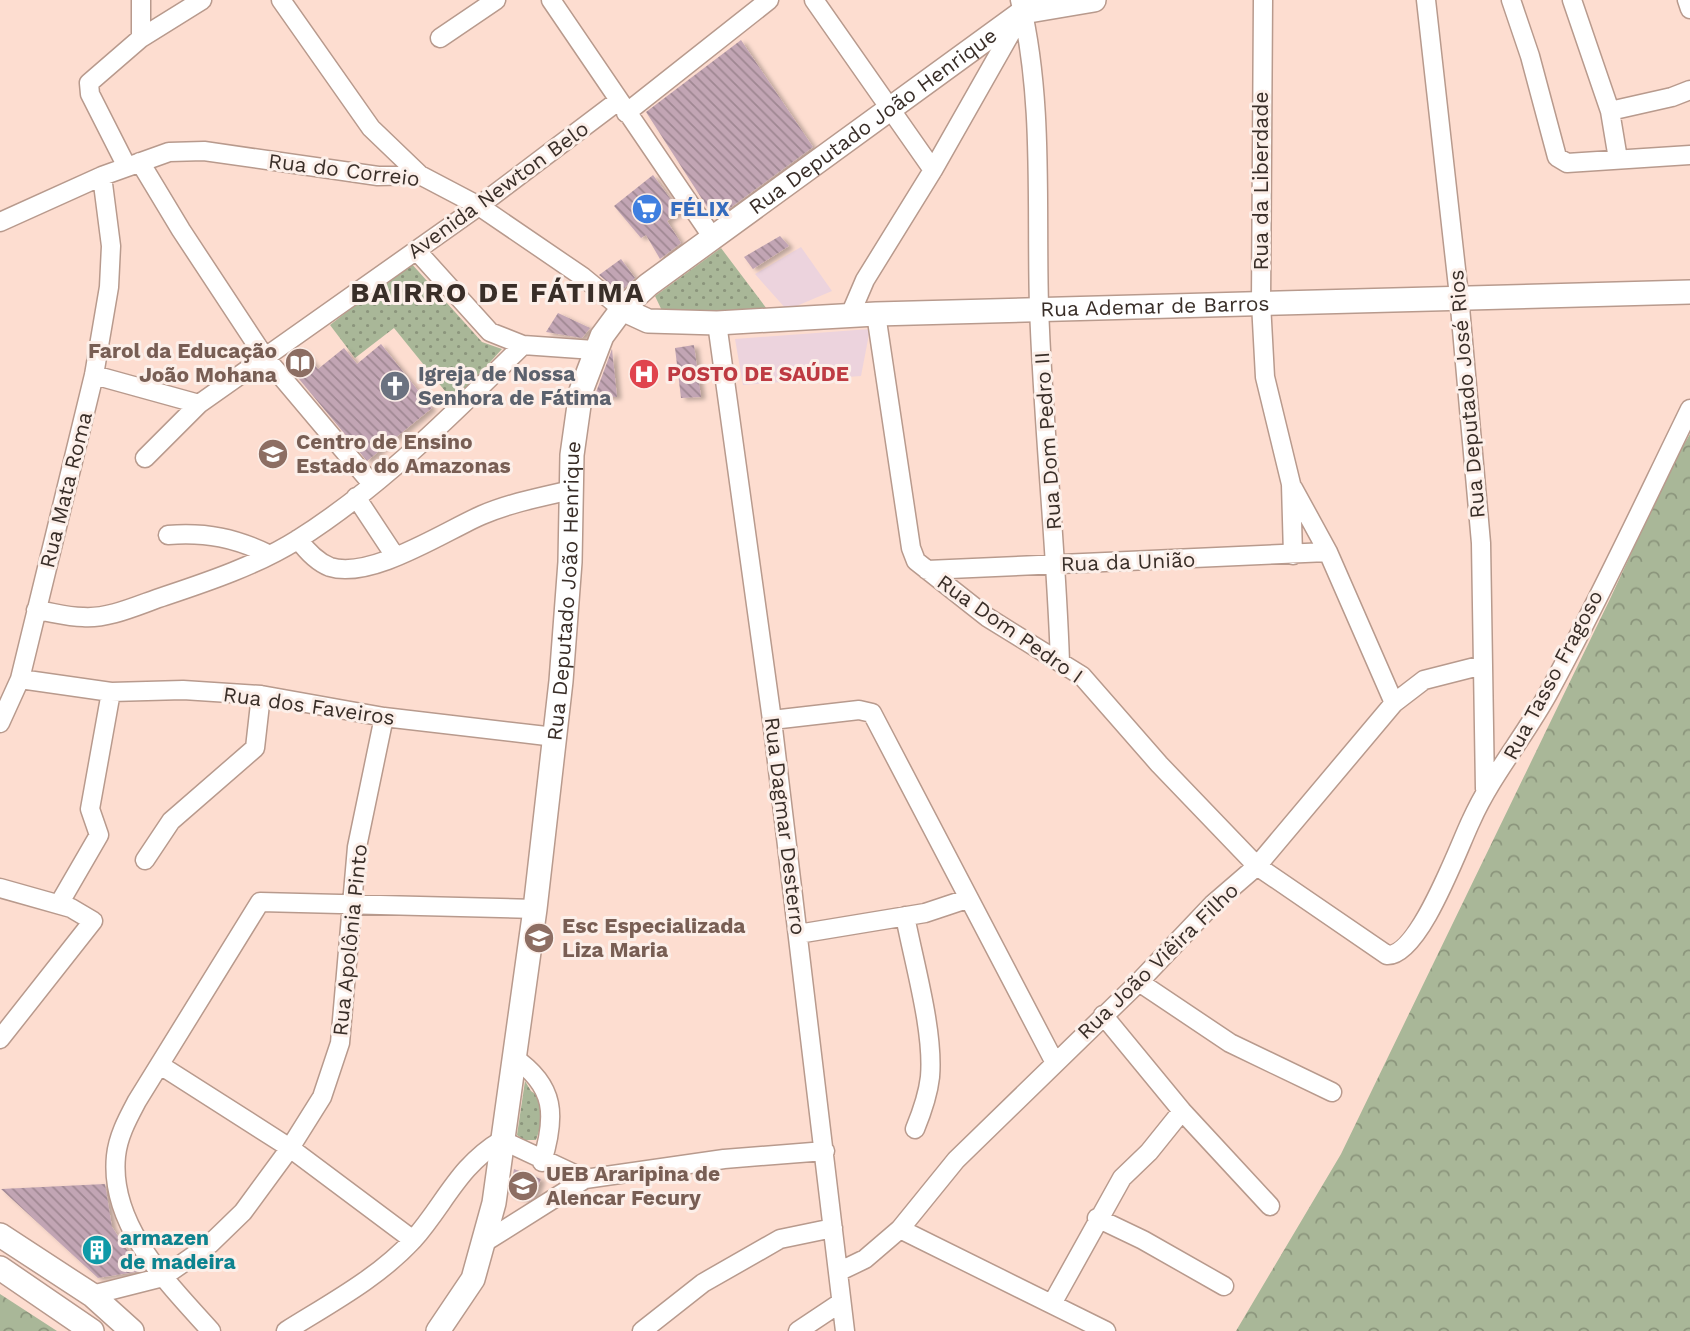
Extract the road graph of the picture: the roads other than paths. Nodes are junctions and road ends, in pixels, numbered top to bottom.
1 (141, 0) edge
2 (202, 0) edge
3 (281, 0) edge
4 (496, 0) edge
5 (551, 0) edge
6 (769, 0) edge
7 (814, 0) edge
8 (1094, 0) edge
9 (1262, 0) edge
10 (1426, 0) edge
11 (1511, 0) edge
12 (1572, 0) edge
13 (1687, 0) edge
14 (1021, 6) edge
15 (1690, 9) edge
16 (141, 38) junction
17 (440, 38) dead end
18 (1690, 90) edge
19 (1681, 99) edge
20 (622, 107) junction
21 (888, 108) junction
22 (1610, 111) junction
23 (1690, 155) edge
24 (1618, 159) junction
25 (134, 164) junction
26 (933, 170) junction
27 (421, 175) junction
28 (102, 176) junction
29 (479, 206) junction
30 (0, 222) edge
31 (713, 238) junction
32 (416, 250) junction
33 (1690, 292) edge
34 (1459, 296) junction
35 (1261, 303) junction
36 (622, 309) junction
37 (1039, 310) junction
38 (876, 314) junction
39 (850, 315) junction
40 (717, 323) junction
41 (523, 345) junction
42 (594, 350) junction
43 (264, 356) junction
44 (94, 375) junction
45 (200, 404) junction
46 (1690, 409) edge
47 (145, 458) dead end
48 (372, 484) junction
49 (1291, 484) junction
50 (571, 490) junction
51 (356, 496) junction
52 (168, 535) dead end
53 (298, 539) junction
54 (1328, 552) junction
55 (270, 555) junction
56 (1293, 555) junction
57 (395, 556) junction
58 (1056, 565) junction
59 (926, 570) junction
60 (36, 610) junction
61 (1059, 662) junction
62 (1483, 665) junction
63 (20, 679) junction
64 (111, 692) junction
65 (261, 695) junction
66 (1394, 703) junction
67 (384, 717) junction
68 (772, 720) junction
69 (0, 723) edge
70 (555, 737) junction
71 (1485, 789) junction
72 (145, 860) dead end
73 (1257, 866) junction
74 (0, 888) edge
75 (967, 899) junction
76 (59, 904) junction
77 (352, 906) junction
78 (535, 909) junction
79 (905, 916) junction
80 (798, 934) junction
81 (1380, 951) joint
82 (1139, 982) junction
83 (1103, 1015) junction
84 (0, 1039) edge
85 (513, 1057) junction
86 (1054, 1061) junction
87 (160, 1065) junction
88 (1332, 1092) dead end
89 (1182, 1111) junction
90 (915, 1129) dead end
91 (502, 1140) junction
92 (290, 1148) junction
93 (825, 1151) junction
94 (542, 1162) junction
95 (585, 1179) junction
96 (1270, 1206) dead end
97 (1097, 1218) junction
98 (0, 1223) edge
99 (833, 1228) junction
100 (900, 1229) junction
101 (7, 1239) edge
102 (413, 1240) junction
103 (485, 1242) junction
104 (0, 1268) edge
105 (838, 1272) junction
106 (163, 1277) junction
107 (1224, 1286) dead end
108 (92, 1295) junction
109 (1053, 1302) junction
110 (840, 1303) junction
111 (92, 1331) edge
112 (132, 1331) edge
113 (211, 1331) edge
114 (286, 1331) edge
115 (438, 1331) edge
116 (642, 1331) edge
117 (798, 1331) edge
118 (845, 1331) edge
119 (1106, 1331) edge

1 - 16 street
2 - 16 street
3 - 27 street
4 - 17 street
5 - 20 street
6 - 20 street, Avenida Newton Belo
7 - 21 street
8 - 14 main road, Rua Deputado João Henrique
9 - 35 street, Rua da Liberdade
10 - 34 street, Rua Deputado José Rios
11 - 24 street
12 - 22 street
13 - 15 street
14 - 21 main road, Rua Deputado João Henrique
14 - 26 street
14 - 37 street, Rua Dom Pedro II
16 - 25 street
18 - 19 street
19 - 22 street
20 - 29 street, Avenida Newton Belo
20 - 31 street
21 - 26 street
21 - 31 main road, Rua Deputado João Henrique
22 - 24 street
23 - 24 street
25 - 27 street, Rua do Correio
25 - 28 street, Rua do Correio
25 - 43 street
26 - 39 street
27 - 29 street, Rua do Correio
28 - 30 street, Rua do Correio
28 - 44 street, Rua Mata Roma
29 - 32 street, Avenida Newton Belo
29 - 36 street, Rua do Correio
31 - 36 main road, Rua Deputado João Henrique
32 - 41 street
32 - 43 street, Avenida Newton Belo
33 - 34 main road, Rua Ademar de Barros
34 - 35 main road, Rua Ademar de Barros
34 - 62 street, Rua Deputado José Rios
35 - 37 main road, Rua Ademar de Barros
35 - 49 street, Rua da Liberdade
36 - 40 main road, Rua Ademar de Barros
36 - 42 main road, Rua Deputado João Henrique
37 - 38 main road, Rua Ademar de Barros
37 - 58 street, Rua Dom Pedro II
38 - 39 main road, Rua Ademar de Barros
38 - 59 street, Rua Dom Pedro I
39 - 40 main road, Rua Ademar de Barros
40 - 68 street, Rua Dagmar Desterro
41 - 42 street
41 - 48 street
42 - 50 main road, Rua Deputado João Henrique
43 - 45 street, Avenida Newton Belo
43 - 48 street
44 - 45 street
44 - 60 street, Rua Mata Roma
45 - 47 street, Avenida Newton Belo
46 - 71 street, Rua Tasso Fragoso
48 - 51 street
49 - 54 street, Rua da Liberdade
49 - 56 street, Rua da Liberdade
50 - 57 street
50 - 70 main road, Rua Deputado João Henrique
51 - 53 street
51 - 57 street
52 - 55 street
53 - 55 street
53 - 57 street
54 - 56 street, Rua da União
54 - 66 street, Rua da Liberdade
55 - 60 street
56 - 58 street, Rua da União
58 - 59 street, Rua da União
58 - 61 street, Rua Dom Pedro II
59 - 61 street, Rua Dom Pedro I
60 - 63 street, Rua Mata Roma
61 - 73 street, Rua Dom Pedro I
62 - 66 street, Rua João Viêira Filho
62 - 71 street, Rua Deputado José Rios
63 - 64 street, Rua dos Faveiros
63 - 69 street, Rua Mata Roma
64 - 65 street, Rua dos Faveiros
64 - 76 street
65 - 67 street, Rua dos Faveiros
65 - 72 street
66 - 73 street, Rua João Viêira Filho
67 - 70 street, Rua dos Faveiros
67 - 77 street, Rua Apolônia Pinto
68 - 75 street
68 - 80 street, Rua Dagmar Desterro
70 - 78 main road, Rua Deputado João Henrique
71 - 81 street, Rua Tasso Fragoso
73 - 81 street, Rua Dom Pedro I
73 - 82 street, Rua João Viêira Filho
74 - 76 street
75 - 79 street
75 - 86 street
76 - 84 street
77 - 78 street
77 - 87 street
77 - 92 street, Rua Apolônia Pinto
78 - 85 main road, Rua Deputado João Henrique
79 - 80 street
79 - 90 street
80 - 93 street, Rua Dagmar Desterro
82 - 83 street, Rua João Viêira Filho
82 - 88 street
83 - 86 street, Rua João Viêira Filho
83 - 89 street
85 - 91 main road, Rua Deputado João Henrique
85 - 94 street
86 - 100 street, Rua João Viêira Filho
87 - 92 street
87 - 106 street
89 - 96 street
89 - 97 street
91 - 94 street
91 - 102 street
91 - 103 main road, Rua Deputado João Henrique
92 - 102 street
92 - 106 street, Rua Apolônia Pinto
93 - 95 street
93 - 99 street, Rua Dagmar Desterro
94 - 95 street
95 - 103 street
97 - 107 street
97 - 109 street
98 - 101 main road
99 - 105 street, Rua Dagmar Desterro
99 - 116 street
100 - 105 street, Rua João Viêira Filho
100 - 109 street
101 - 108 main road
102 - 114 street
103 - 115 main road, Rua Deputado João Henrique
104 - 111 main road
105 - 110 street, Rua Dagmar Desterro
106 - 108 street, Rua Apolônia Pinto
106 - 113 street
108 - 112 main road
109 - 119 street
110 - 117 street
110 - 118 street, Rua Dagmar Desterro

